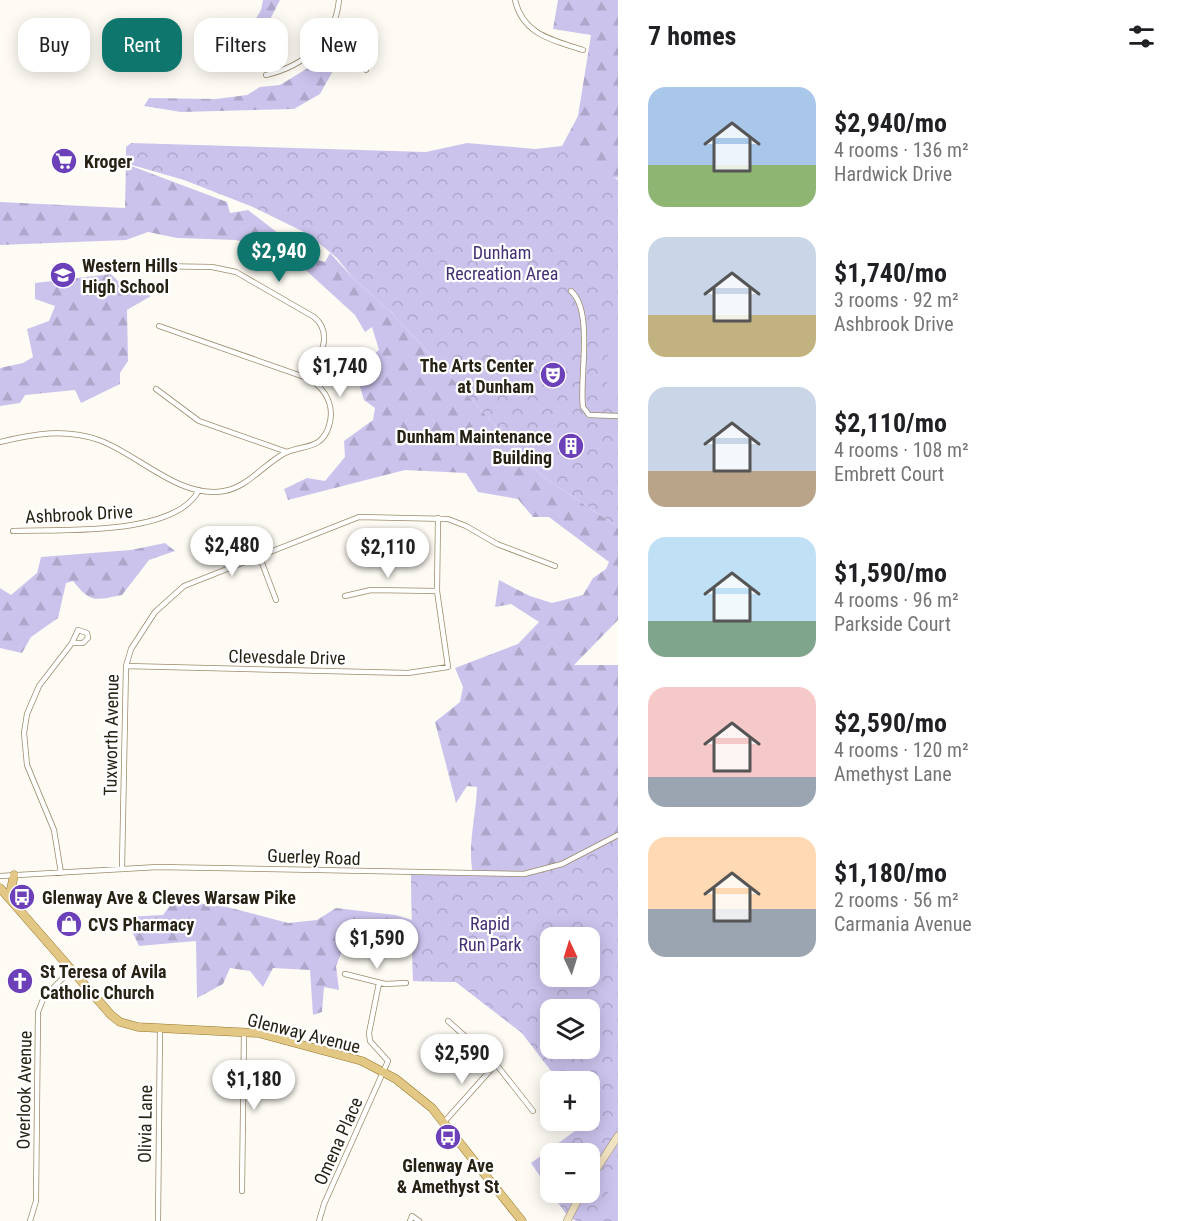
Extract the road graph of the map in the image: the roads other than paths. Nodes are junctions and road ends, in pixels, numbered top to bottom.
1 (339, 0) edge
2 (515, 0) edge
3 (334, 18) edge
4 (583, 50) dead end
5 (300, 62) edge
6 (266, 75) dead end
7 (152, 266) dead end
8 (571, 291) dead end
9 (159, 326) dead end
10 (310, 379) junction
11 (156, 389) dead end
12 (618, 416) edge
13 (0, 442) edge
14 (287, 452) junction
15 (199, 490) junction
16 (438, 518) junction
17 (13, 531) dead end
18 (259, 555) junction
19 (555, 566) dead end
20 (437, 591) junction
21 (345, 596) dead end
22 (276, 600) dead end
23 (72, 643) dead end
24 (126, 666) junction
25 (618, 835) edge
26 (122, 868) junction
27 (61, 873) junction
28 (14, 875) junction
29 (0, 876) edge
30 (0, 888) edge
31 (9, 898) junction
32 (71, 970) junction
33 (345, 974) dead end
34 (379, 983) junction
35 (406, 983) dead end
36 (448, 1021) dead end
37 (160, 1028) junction
38 (244, 1032) junction
39 (496, 1064) junction
40 (383, 1072) junction
41 (533, 1110) dead end
42 (445, 1121) junction
43 (618, 1136) edge
44 (600, 1164) edge
45 (242, 1191) dead end
46 (576, 1203) edge
47 (411, 1218) edge
48 (30, 1221) edge
49 (158, 1221) edge
50 (319, 1221) edge
51 (419, 1221) edge
52 (522, 1221) edge
53 (567, 1221) edge

1 - 3 street
2 - 4 street
5 - 6 street
7 - 10 street
8 - 12 street
9 - 10 street
10 - 14 street
11 - 14 street
13 - 15 street
14 - 15 street
15 - 17 street, Ashbrook Drive
16 - 18 street, Tuxworth Avenue
16 - 19 street, Tuxworth Avenue
16 - 20 street
18 - 22 street
18 - 24 street, Tuxworth Avenue
20 - 21 street
20 - 24 street, Clevesdale Drive
23 - 27 street
24 - 26 street, Tuxworth Avenue
25 - 26 street, Guerley Road
26 - 27 street, Guerley Road
27 - 28 street, Guerley Road
28 - 29 street, Guerley Road
28 - 31 main road
30 - 31 main road, Glenway Avenue
31 - 32 main road, Glenway Avenue
32 - 37 main road, Glenway Avenue
32 - 48 street, Overlook Avenue
33 - 34 street
34 - 35 street
34 - 40 street
36 - 39 street
37 - 38 main road, Glenway Avenue
37 - 49 street, Olivia Lane
38 - 40 main road, Glenway Avenue
38 - 45 street
39 - 41 street
39 - 42 street
40 - 42 main road, Glenway Avenue
40 - 50 street, Omena Place
42 - 52 main road, Glenway Avenue
43 - 44 street
46 - 53 street
47 - 51 street

